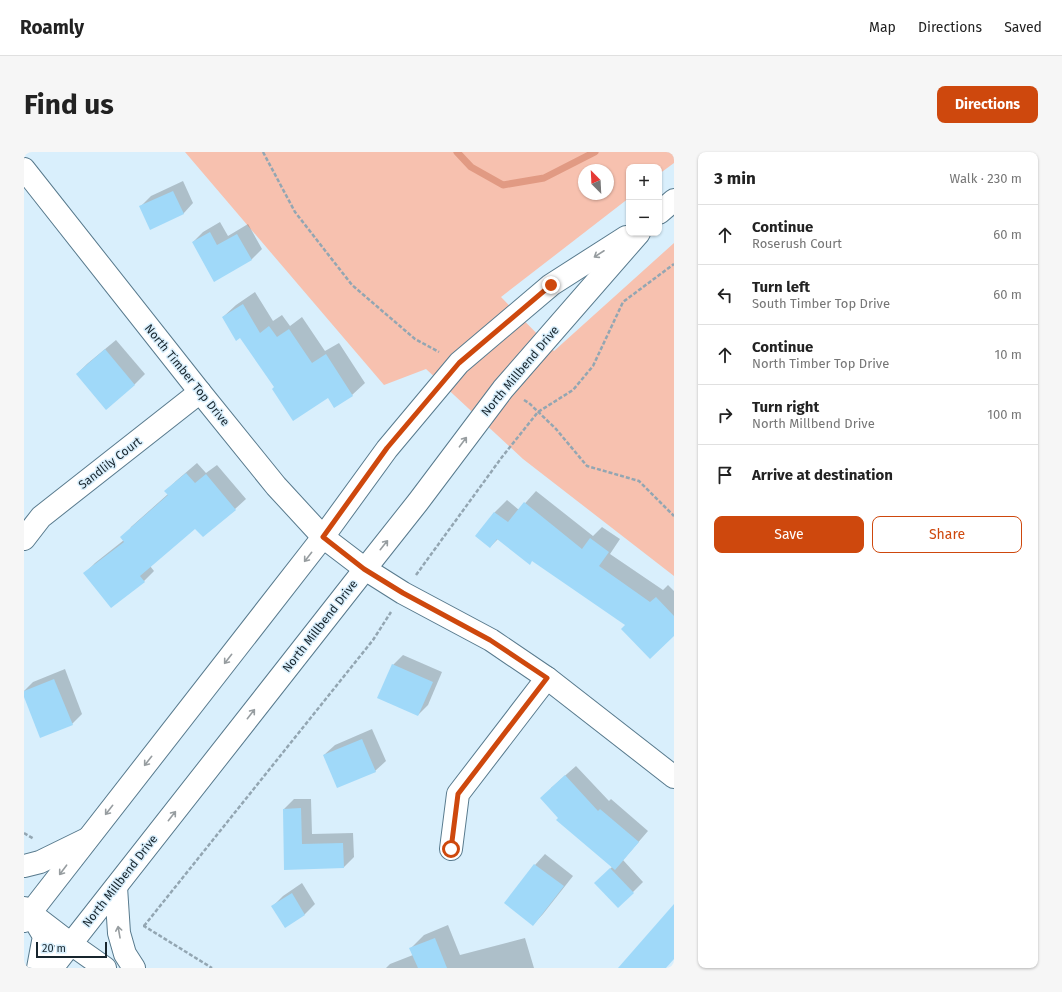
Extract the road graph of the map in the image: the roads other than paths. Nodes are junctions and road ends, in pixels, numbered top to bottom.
1 (24, 169) edge
2 (674, 200) edge
3 (662, 210) edge
4 (627, 236) edge
5 (636, 236) edge
6 (200, 392) junction
7 (323, 537) junction
8 (24, 539) edge
9 (364, 569) junction
10 (547, 678) junction
11 (674, 777) edge
12 (87, 839) junction
13 (451, 849) dead end
14 (24, 866) edge
15 (116, 887) junction
16 (26, 914) edge
17 (34, 937) edge
18 (71, 944) junction
19 (38, 968) edge
20 (52, 968) edge
21 (105, 968) edge
22 (134, 968) edge

1 - 6 street, North Timber Top Drive
2 - 3 street
4 -> 7 street
9 -> 5 street, North Millbend Drive
6 - 7 street, North Timber Top Drive
6 - 8 street, Sandlily Court
7 - 9 street, North Timber Top Drive
7 -> 12 street
9 - 10 street, North Timber Top Drive
15 -> 9 street, North Millbend Drive
10 - 11 street, North Timber Top Drive
10 - 13 street
12 - 14 street
12 -> 16 street
15 - 18 street, North Millbend Drive
22 -> 15 street
16 - 17 street
16 - 18 street
17 - 18 street
17 - 19 street
18 - 20 street, North Millbend Drive
18 - 21 street

